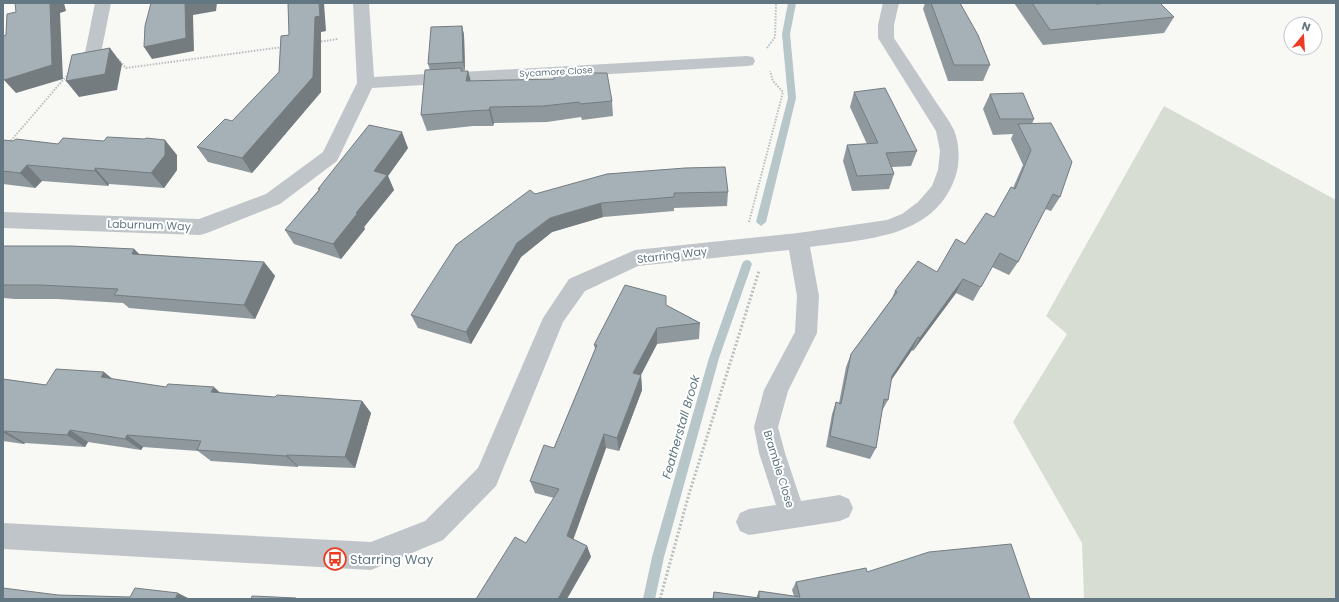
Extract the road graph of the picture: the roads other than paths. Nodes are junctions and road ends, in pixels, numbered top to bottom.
1 (103, 3) edge
2 (361, 3) edge
3 (891, 3) edge
4 (92, 58) edge
5 (747, 61) dead end
6 (366, 83) junction
7 (3, 220) edge
8 (798, 241) junction
9 (840, 508) dead end
10 (793, 515) junction
11 (749, 522) dead end
12 (3, 536) edge

1 - 4 street
2 - 6 street, Laburnum Way
3 - 8 street, Starring Way
5 - 6 street, Sycamore Close
6 - 7 street, Laburnum Way
8 - 10 street, Bramble Close
8 - 12 street, Starring Way
9 - 10 street
10 - 11 street

